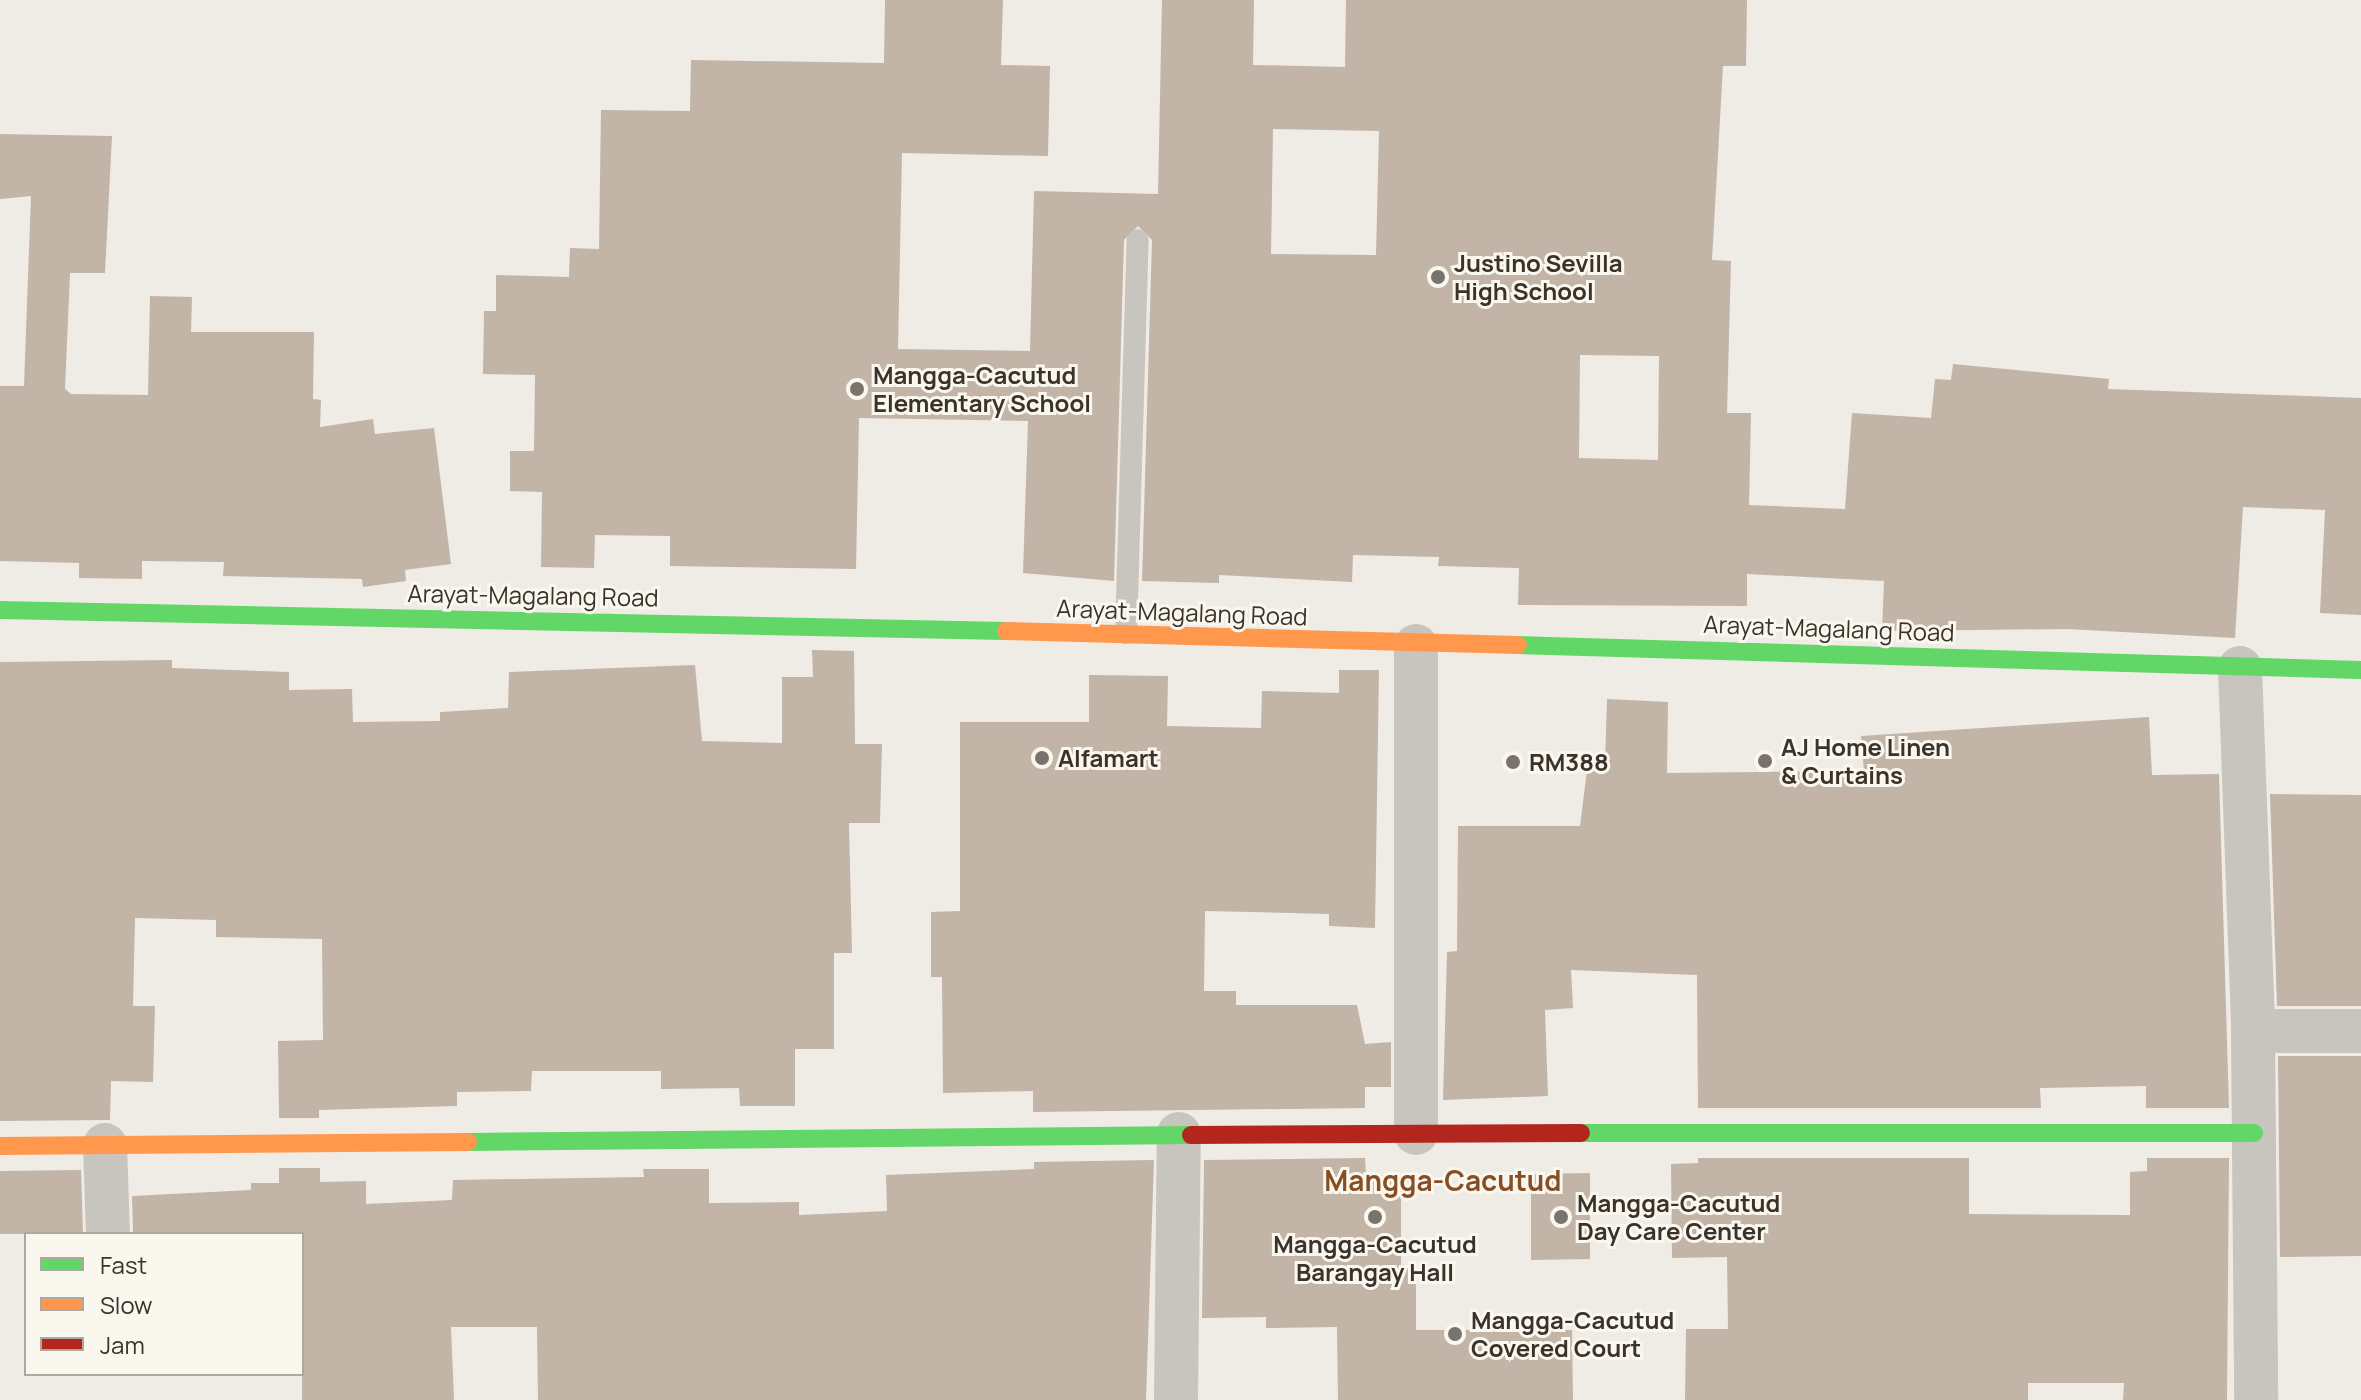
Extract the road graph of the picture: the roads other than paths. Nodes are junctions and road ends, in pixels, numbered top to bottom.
1 (1138, 240) dead end
2 (0, 610) edge
3 (1126, 633) junction
4 (1416, 646) junction
5 (2240, 668) junction
6 (2361, 670) edge
7 (2253, 1031) junction
8 (2361, 1031) edge
9 (1416, 1133) junction
10 (2254, 1133) junction
11 (1179, 1134) junction
12 (105, 1145) junction
13 (0, 1146) edge
14 (108, 1232) edge
15 (1176, 1400) edge
16 (2256, 1400) edge

1 - 3 lane
2 - 3 main road, Arayat-Magalang Road
3 - 4 main road, Arayat-Magalang Road
4 - 5 main road, Arayat-Magalang Road
4 - 9 street
5 - 6 main road, Arayat-Magalang Road
5 - 7 street
7 - 8 street
7 - 10 street
9 - 10 main road
9 - 11 main road
10 - 16 street
11 - 12 main road
11 - 15 street
12 - 13 main road
12 - 14 street

